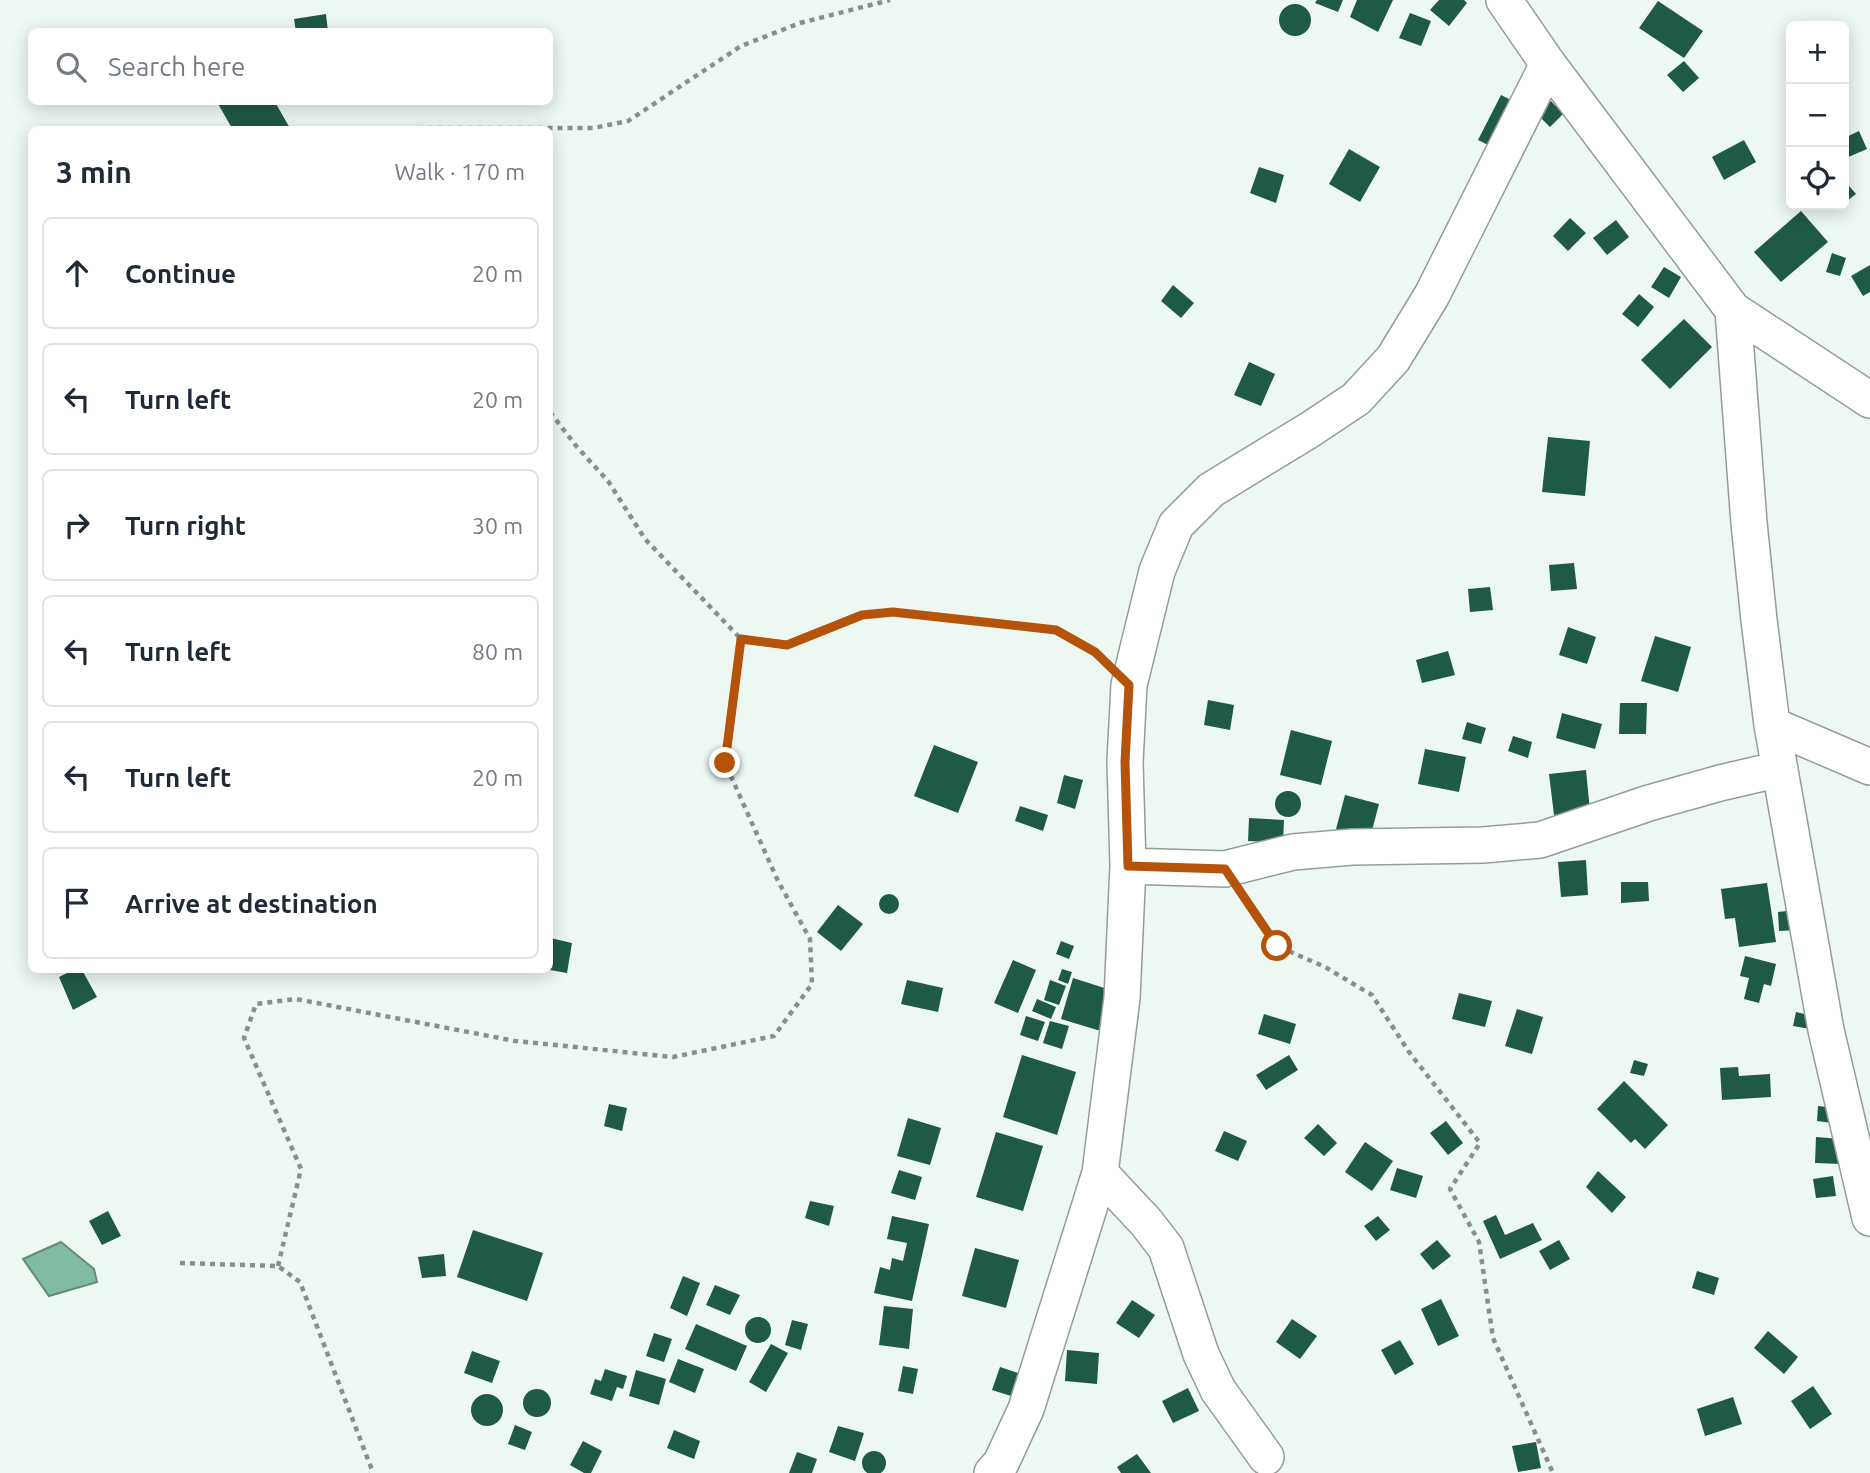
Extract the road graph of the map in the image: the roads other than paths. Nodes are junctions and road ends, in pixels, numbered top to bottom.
1 (1504, 0) edge
2 (1548, 64) junction
3 (1733, 310) junction
4 (1870, 400) edge
5 (1772, 725) junction
6 (1870, 767) edge
7 (1780, 769) junction
8 (1128, 866) junction
9 (1100, 1173) junction
10 (1870, 1217) edge
11 (1266, 1457) dead end
12 (992, 1473) edge

1 - 2 street
2 - 3 street
2 - 8 street
3 - 4 street
3 - 5 street
5 - 6 street
5 - 7 street
7 - 8 street
7 - 10 street
8 - 9 street
9 - 11 street
9 - 12 street

